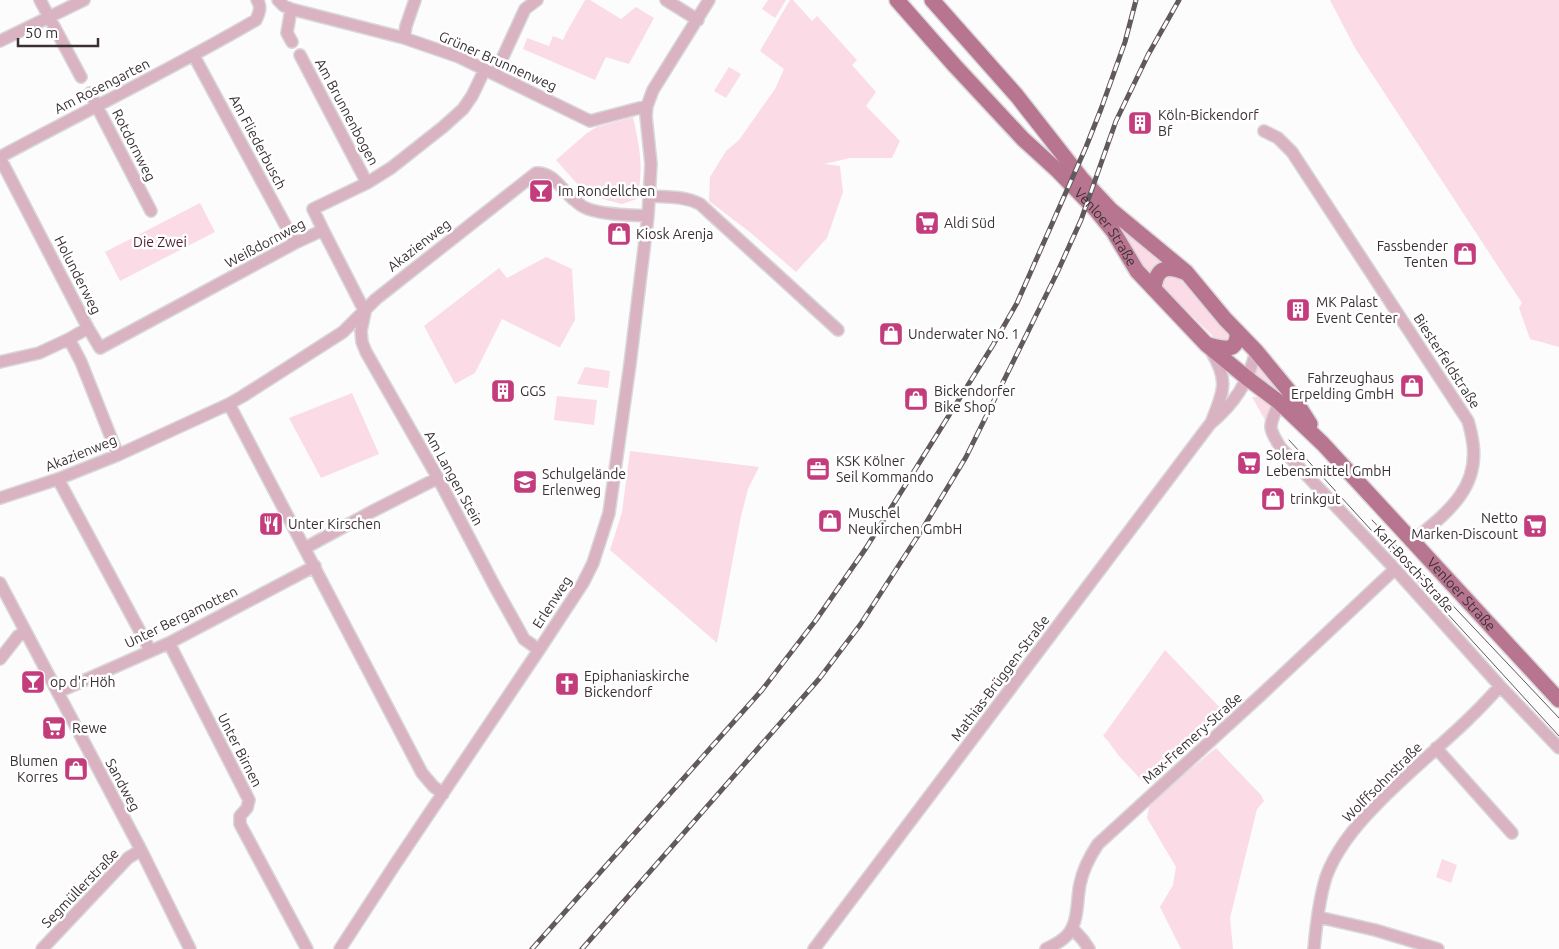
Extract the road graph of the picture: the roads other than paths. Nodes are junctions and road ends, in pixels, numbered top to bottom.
1 (40, 0) edge
2 (84, 0) edge
3 (278, 0) edge
4 (415, 0) edge
5 (537, 0) edge
6 (666, 0) edge
7 (709, 0) edge
8 (897, 0) edge
9 (932, 0) edge
10 (259, 2) edge
11 (291, 9) junction
12 (49, 17) junction
13 (698, 20) junction
14 (404, 38) junction
15 (0, 41) edge
16 (292, 42) dead end
17 (300, 55) dead end
18 (194, 56) junction
19 (490, 72) junction
20 (81, 77) dead end
21 (90, 93) dead end
22 (96, 105) junction
23 (647, 106) junction
24 (1264, 131) dead end
25 (0, 157) edge
26 (367, 183) junction
27 (650, 196) junction
28 (151, 211) dead end
29 (648, 216) junction
30 (323, 230) junction
31 (295, 243) junction
32 (1186, 272) junction
33 (1154, 289) junction
34 (365, 312) junction
35 (88, 328) junction
36 (838, 330) dead end
37 (1237, 332) junction
38 (69, 339) junction
39 (1207, 345) junction
40 (1256, 351) junction
41 (0, 362) edge
42 (1248, 378) junction
43 (1279, 402) junction
44 (229, 404) junction
45 (1210, 424) junction
46 (1323, 444) junction
47 (118, 455) junction
48 (438, 478) junction
49 (58, 479) junction
50 (0, 498) edge
51 (1413, 541) junction
52 (305, 548) junction
53 (315, 566) junction
54 (1395, 569) junction
55 (0, 583) edge
56 (26, 632) junction
57 (169, 643) junction
58 (150, 650) junction
59 (539, 650) junction
60 (0, 659) edge
61 (1500, 686) junction
62 (58, 692) junction
63 (1559, 700) edge
64 (1436, 748) junction
65 (1559, 748) edge
66 (443, 794) junction
67 (1512, 833) dead end
68 (141, 850) junction
69 (1318, 917) junction
70 (1072, 928) junction
71 (42, 949) edge
72 (190, 949) edge
73 (307, 949) edge
74 (340, 949) edge
75 (814, 949) edge
76 (1046, 949) edge
77 (1089, 949) edge
78 (1314, 949) edge
79 (1438, 949) edge

1 - 12 street
2 - 12 street
3 - 11 street, Grüner Brunnenweg
4 - 14 street
5 - 19 street, Weißdornweg
6 - 13 street
7 - 13 street
8 - 33 main road, Venloer Straße
9 - 32 main road, Venloer Straße
10 - 18 street, Am Rosengarten
11 - 14 street, Grüner Brunnenweg
11 - 16 street
12 - 15 street
12 - 20 street
13 - 23 street
14 - 19 street, Grüner Brunnenweg
17 - 26 street, Am Brunnenbogen
18 - 22 street, Am Rosengarten
18 - 31 street, Am Fliederbusch
19 - 23 street, Grüner Brunnenweg
19 - 26 street, Weißdornweg
21 - 22 street, Rotdornweg
22 - 25 street, Am Rosengarten
22 - 28 street, Rotdornweg
23 - 27 street
24 - 51 street, Biesterfeldstraße
25 - 35 street, Holunderweg
26 - 30 street, Weißdornweg
27 - 29 street
27 - 36 street
29 - 34 street, Akazienweg
29 - 59 street, Erlenweg
30 - 31 street, Weißdornweg
30 - 34 street
31 - 35 street, Weißdornweg
32 - 33 main road
32 - 37 main road, Venloer Straße
33 - 39 main road, Venloer Straße
34 - 44 street, Akazienweg
34 - 48 street, Am Langen Stein
35 - 38 street, Holunderweg
37 - 39 main road
37 - 40 main road, Venloer Straße
38 - 41 street
38 - 47 street
39 - 42 main road, Venloer Straße
39 - 45 street, Mathias-Brüggen-Straße
40 - 42 street, Mathias-Brüggen-Straße
40 - 46 main road, Venloer Straße
42 - 43 main road, Venloer Straße
42 - 45 street, Mathias-Brüggen-Straße
43 - 46 main road, Venloer Straße
43 - 54 street, Karl-Bosch-Straße
44 - 47 street, Akazienweg
44 - 52 street
45 - 75 street, Mathias-Brüggen-Straße
46 - 51 main road, Venloer Straße
47 - 49 street, Akazienweg
48 - 52 street
48 - 59 street, Am Langen Stein
49 - 50 street, Akazienweg
49 - 58 street
51 - 63 main road, Venloer Straße
52 - 53 street
53 - 57 street, Unter Bergamotten
53 - 66 street
54 - 61 street, Karl-Bosch-Straße
54 - 70 street, Max-Fremery-Straße
55 - 56 street, Sandweg
56 - 60 street
56 - 62 street, Sandweg
57 - 58 street, Unter Bergamotten
57 - 73 street, Unter Birnen
58 - 62 street, Unter Bergamotten
59 - 66 street, Erlenweg
61 - 64 street, Wolffsohnstraße
61 - 65 street, Karl-Bosch-Straße
62 - 68 street, Sandweg
64 - 67 street, Wolffsohnstraße
64 - 69 street, Wolffsohnstraße
66 - 74 street, Erlenweg
68 - 71 street, Segmüllerstraße
68 - 72 street, Sandweg
69 - 78 street, Wolffsohnstraße
69 - 79 street
70 - 76 street
70 - 77 street

